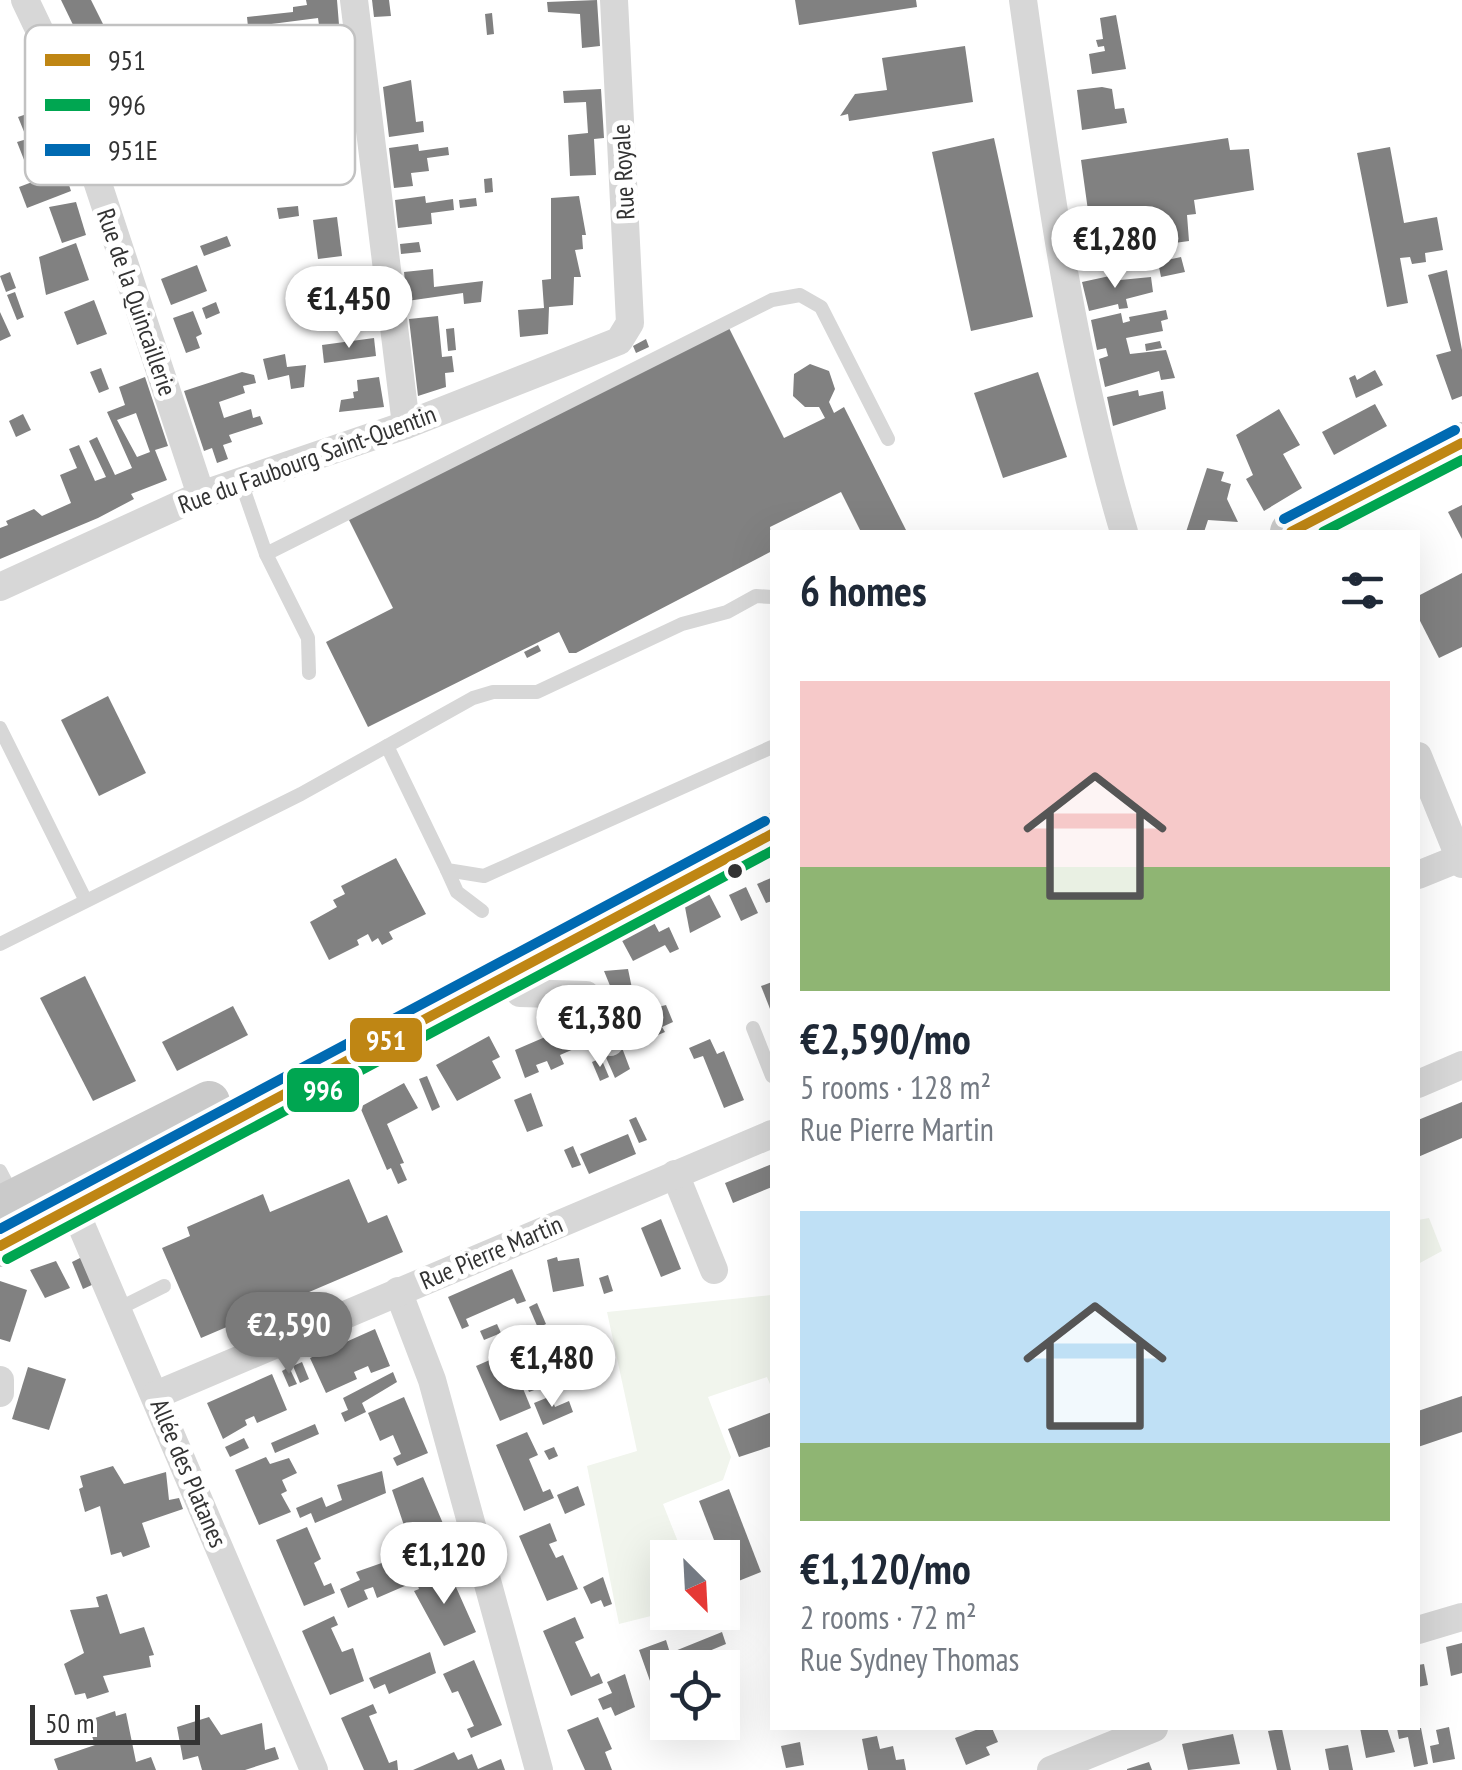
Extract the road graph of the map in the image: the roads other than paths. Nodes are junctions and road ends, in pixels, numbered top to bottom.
1 (24, 0) edge
2 (354, 0) edge
3 (614, 0) edge
4 (1022, 0) edge
5 (36, 25) edge
6 (98, 185) edge
7 (619, 341) joint
8 (406, 426) junction
9 (888, 438) dead end
10 (1462, 443) edge
11 (1462, 470) edge
12 (241, 482) junction
13 (201, 495) junction
14 (1319, 529) edge
15 (1123, 530) edge
16 (266, 554) junction
17 (0, 587) edge
18 (770, 598) edge
19 (309, 672) dead end
20 (0, 728) edge
21 (387, 746) junction
22 (770, 747) edge
23 (1420, 761) edge
24 (770, 811) edge
25 (770, 835) edge
26 (1461, 861) edge
27 (448, 870) junction
28 (1420, 874) edge
29 (85, 898) junction
30 (482, 911) dead end
31 (0, 944) edge
32 (508, 972) junction
33 (753, 1028) dead end
34 (610, 1042) dead end
35 (1462, 1065) edge
36 (770, 1071) edge
37 (1420, 1083) edge
38 (770, 1135) edge
39 (675, 1174) junction
40 (67, 1193) junction
41 (9, 1211) edge
42 (714, 1270) dead end
43 (164, 1286) dead end
44 (398, 1291) junction
45 (118, 1309) junction
46 (0, 1380) edge
47 (0, 1393) edge
48 (156, 1396) junction
49 (1462, 1617) edge
50 (1420, 1629) edge
51 (1149, 1730) edge
52 (314, 1770) edge
53 (539, 1770) edge
54 (1051, 1770) edge

1 - 5 street, Rue de la Quincaillerie
2 - 8 street
3 - 7 street, Rue Royale
4 - 15 street
6 - 13 street, Rue de la Quincaillerie
7 - 8 street, Rue du Faubourg Saint-Quentin
8 - 12 street, Rue du Faubourg Saint-Quentin
9 - 16 lane
10 - 14 main road
11 - 14 main road
12 - 13 street, Rue du Faubourg Saint-Quentin
12 - 16 lane
13 - 17 street, Rue du Faubourg Saint-Quentin
16 - 19 lane
18 - 21 lane
20 - 29 lane
21 - 27 lane
21 - 29 lane
22 - 27 lane
23 - 26 street
24 - 40 main road
25 - 32 main road
26 - 28 street
27 - 30 lane
29 - 31 lane
32 - 34 street
32 - 40 main road
33 - 36 lane
35 - 37 street
38 - 39 street, Rue Pierre Martin
39 - 42 street
39 - 44 street, Rue Pierre Martin
40 - 41 main road
40 - 45 street, Allée des Platanes
43 - 45 lane
44 - 48 street, Rue Pierre Martin
44 - 53 street
45 - 48 street, Allée des Platanes
46 - 47 street
48 - 52 street, Allée des Platanes
49 - 50 street
51 - 54 street

